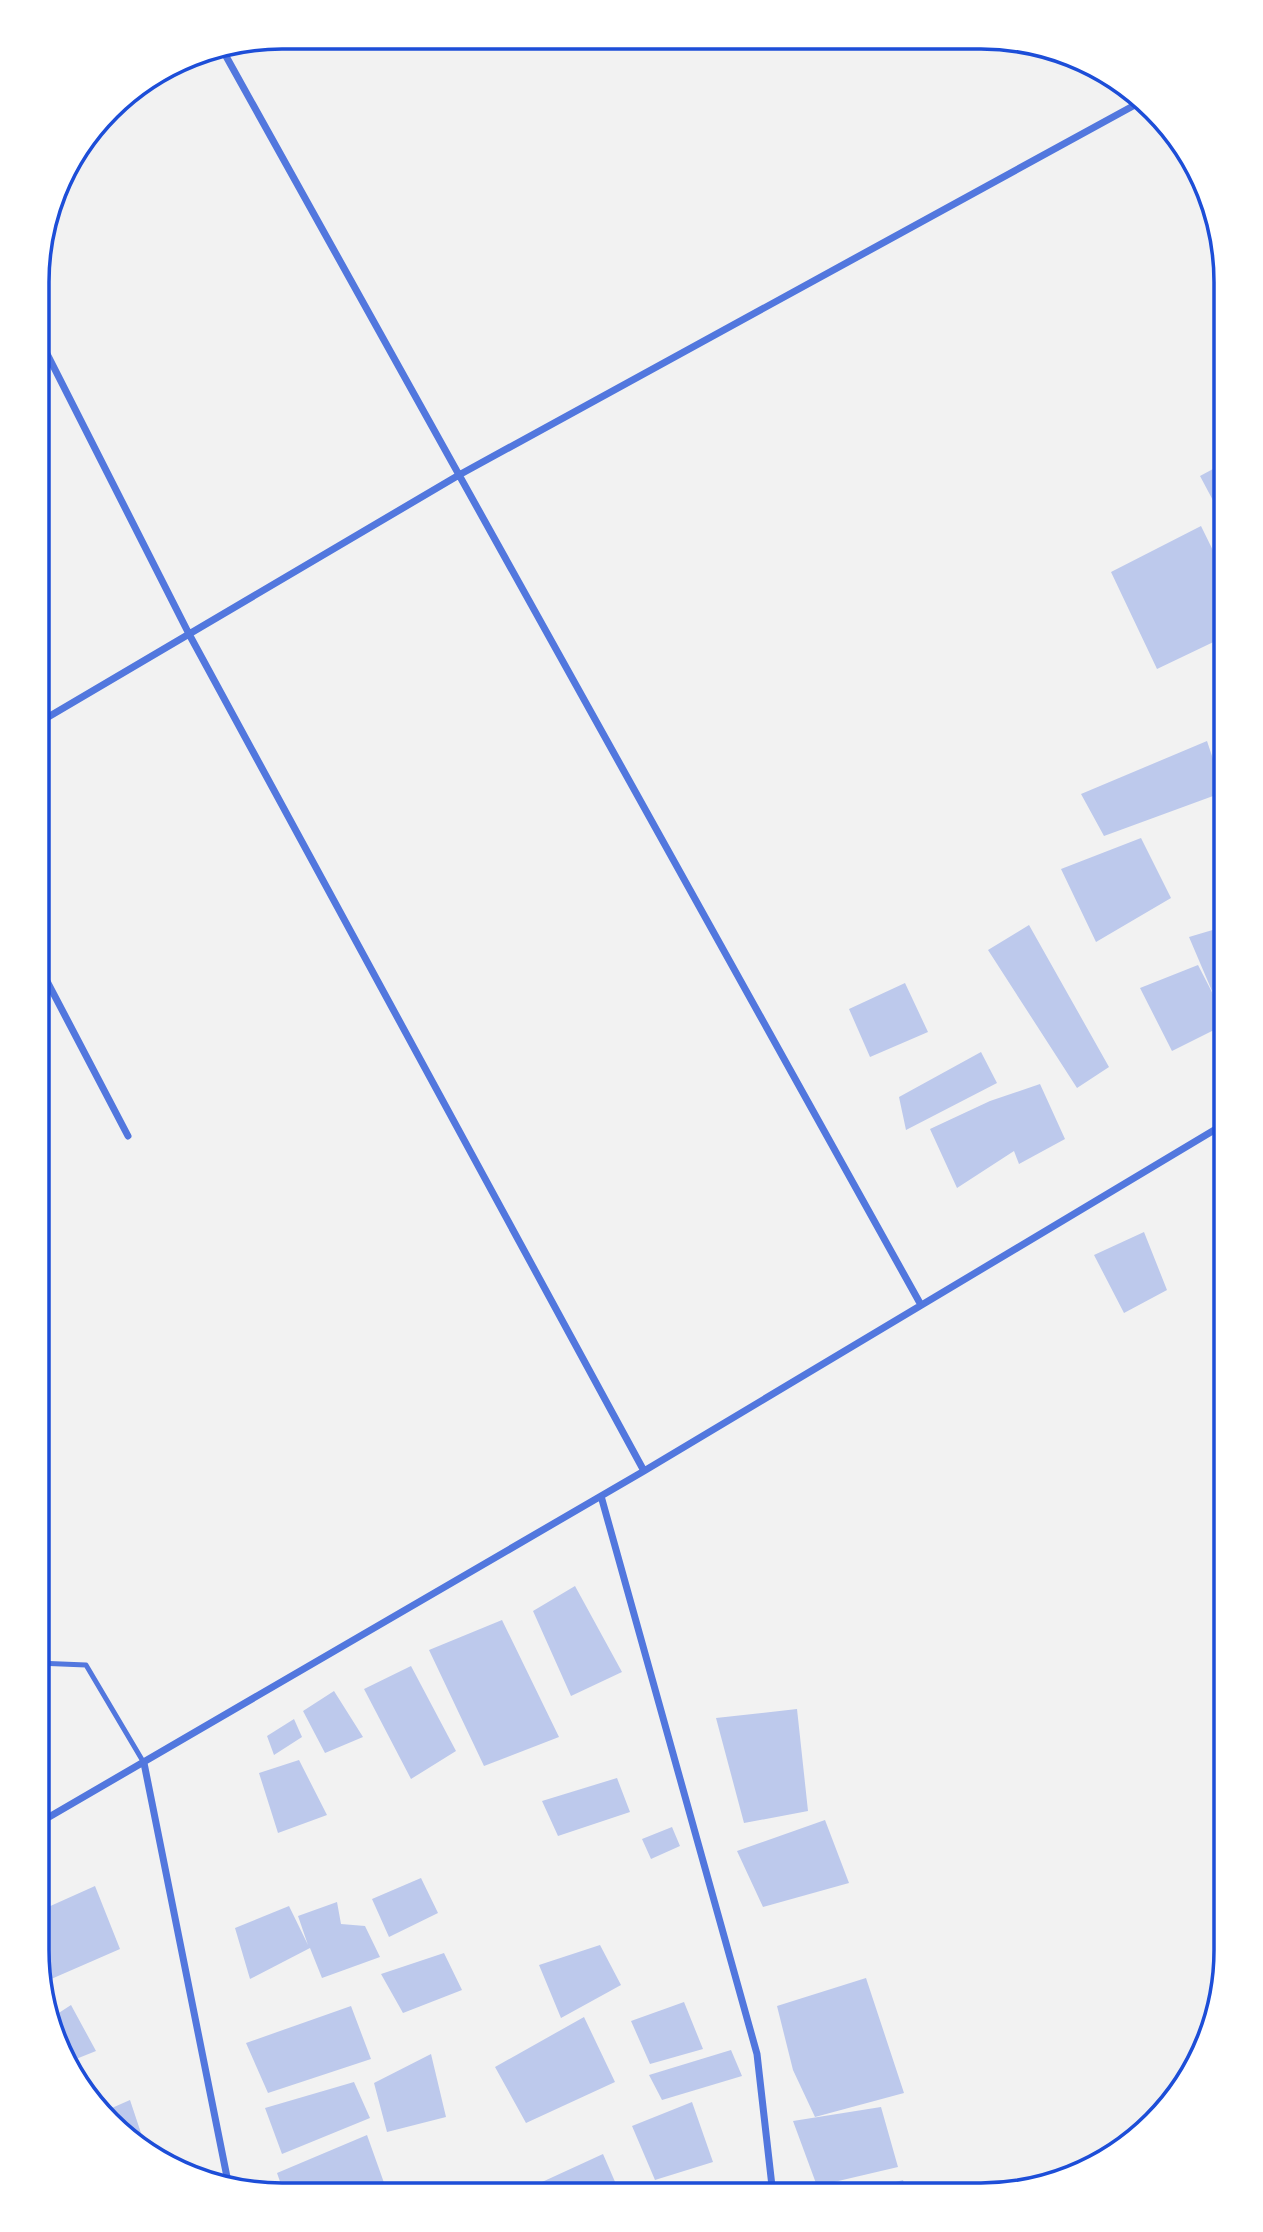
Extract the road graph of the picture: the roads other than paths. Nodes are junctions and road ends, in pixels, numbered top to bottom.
1 (226, 56) edge
2 (1133, 106) edge
3 (49, 358) edge
4 (459, 475) junction
5 (189, 634) junction
6 (49, 717) edge
7 (49, 985) edge
8 (1214, 1130) edge
9 (128, 1136) dead end
10 (921, 1305) junction
11 (644, 1471) junction
12 (601, 1496) junction
13 (49, 1663) edge
14 (144, 1763) junction
15 (49, 1817) edge
16 (227, 2176) edge
17 (773, 2183) edge

1 - 4 street
2 - 4 street
3 - 5 street
4 - 5 street
4 - 10 street
5 - 6 street
5 - 11 street
7 - 9 street
8 - 10 street
10 - 11 street
11 - 12 street
12 - 14 street
12 - 17 street
13 - 14 lane
14 - 15 street
14 - 16 street

